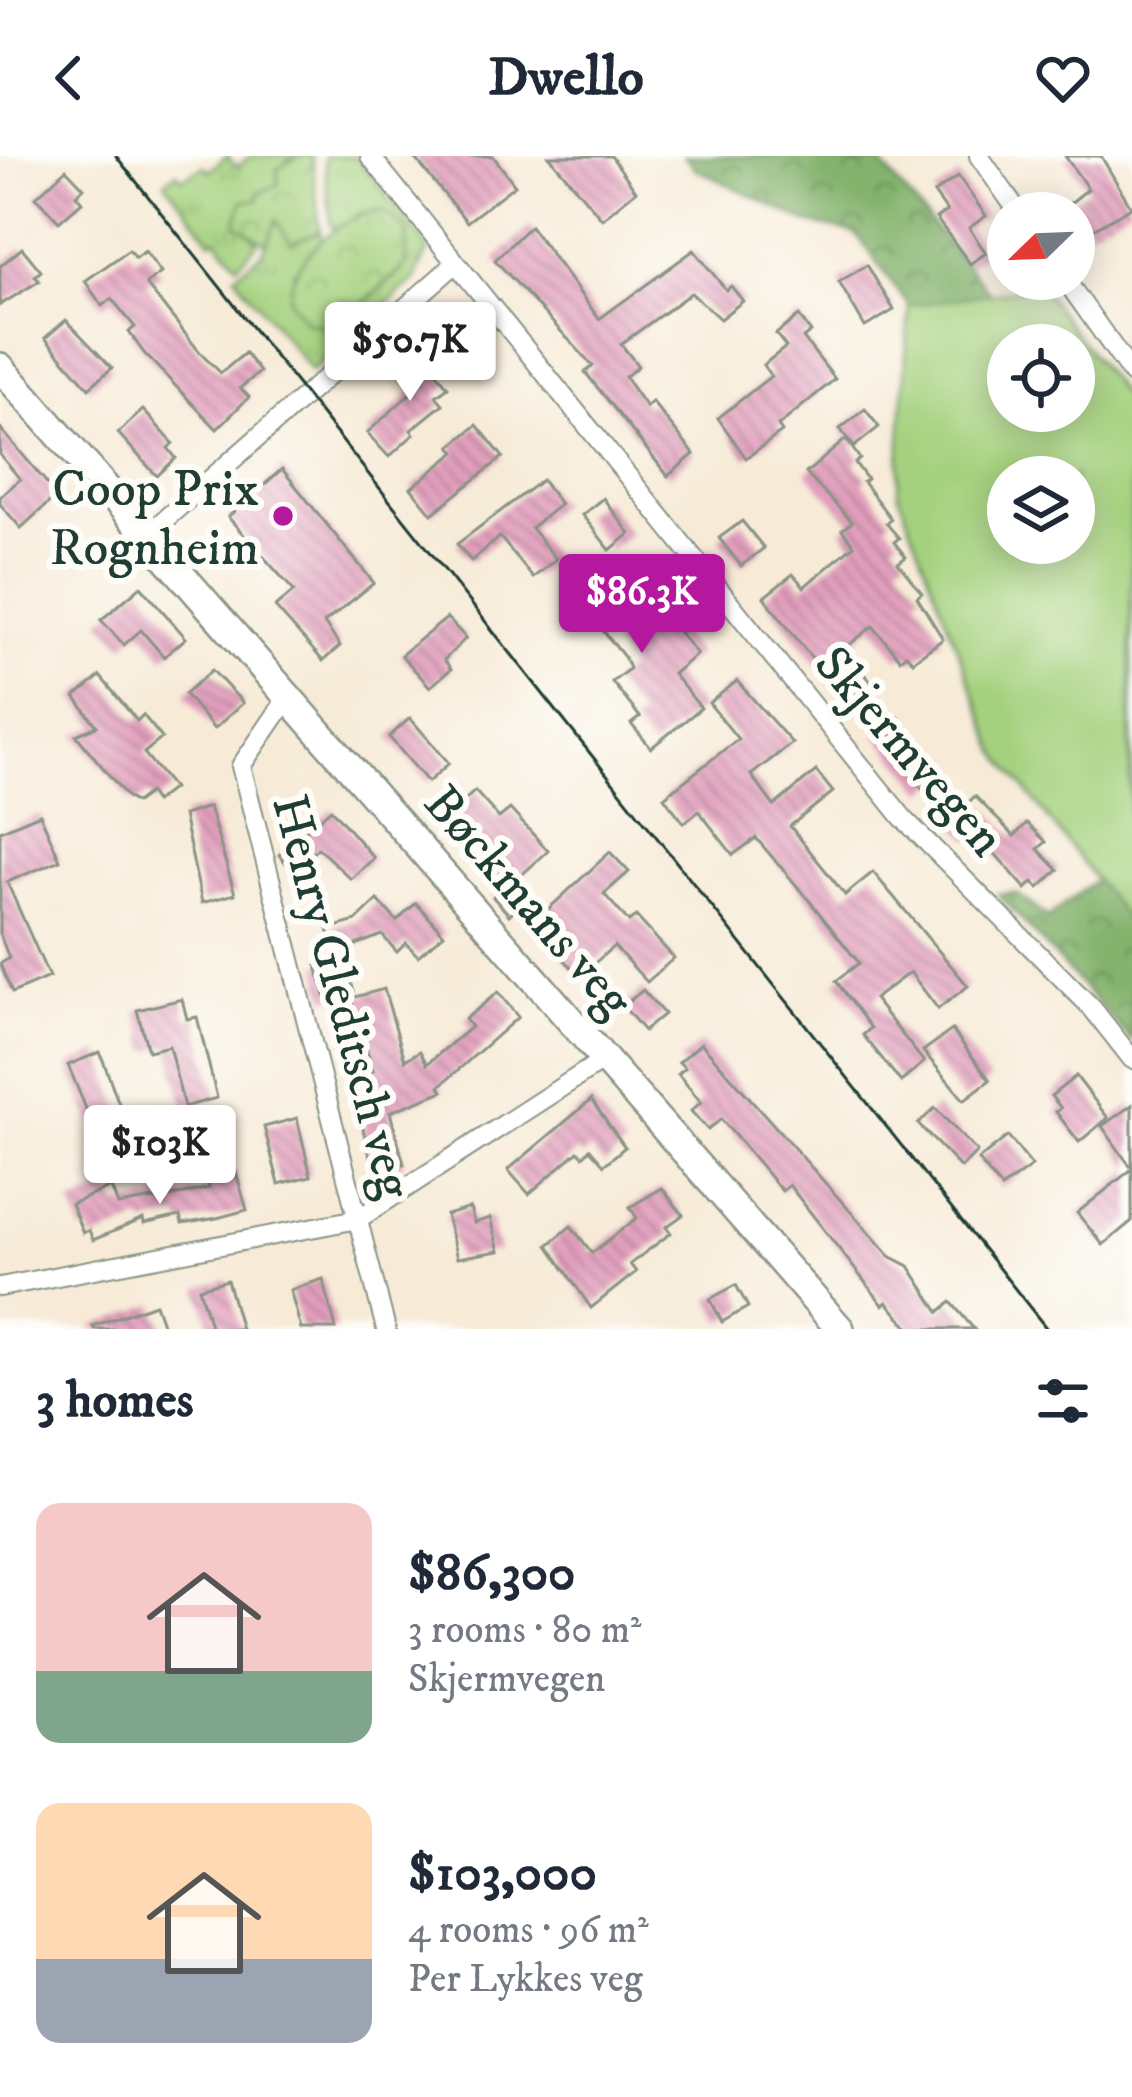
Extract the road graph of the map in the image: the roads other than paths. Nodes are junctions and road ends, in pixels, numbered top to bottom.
1 (370, 156) edge
2 (979, 156) edge
3 (1004, 192) edge
4 (455, 264) junction
5 (1080, 300) edge
6 (0, 367) edge
7 (1132, 374) edge
8 (147, 536) junction
9 (289, 696) junction
10 (605, 1059) junction
11 (1132, 1059) edge
12 (358, 1219) junction
13 (0, 1287) edge
14 (386, 1329) edge
15 (840, 1329) edge

1 - 4 street, Skjermvegen
2 - 3 street
4 - 8 street
4 - 11 street, Skjermvegen
5 - 7 street
6 - 8 main road, Bøckmans veg
8 - 9 main road, Bøckmans veg
9 - 10 main road, Bøckmans veg
9 - 12 street, Henry Gleditsch veg
10 - 12 street
10 - 15 main road, Bøckmans veg
12 - 13 street
12 - 14 street, Henry Gleditsch veg

